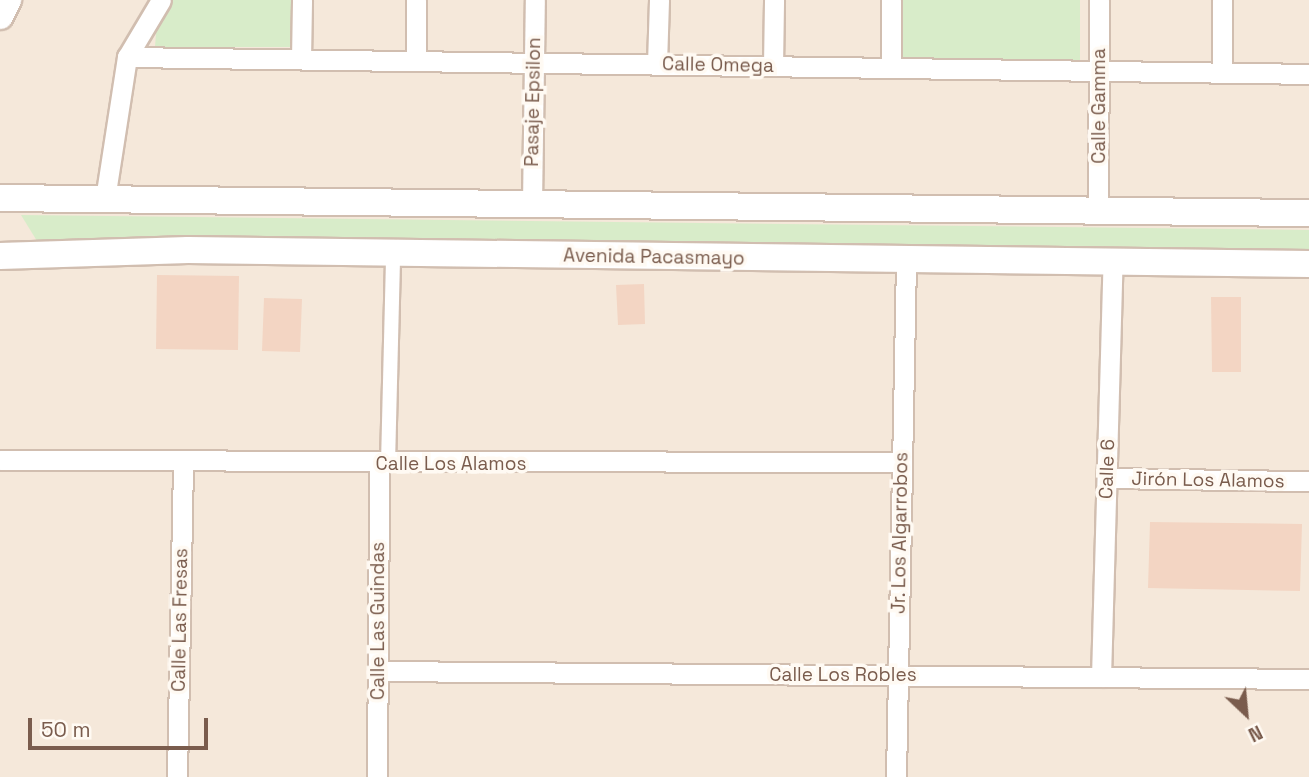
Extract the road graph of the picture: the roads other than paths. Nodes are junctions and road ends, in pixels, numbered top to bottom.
1 (8, 0) edge
2 (161, 0) edge
3 (302, 0) edge
4 (416, 0) edge
5 (535, 0) edge
6 (659, 0) edge
7 (774, 0) edge
8 (891, 0) edge
9 (1099, 0) edge
10 (1222, 0) edge
11 (0, 16) edge
12 (127, 57) junction
13 (302, 59) junction
14 (416, 61) junction
15 (533, 63) junction
16 (657, 64) junction
17 (773, 66) junction
18 (891, 68) junction
19 (1099, 71) junction
20 (1222, 72) junction
21 (1309, 74) edge
22 (0, 198) edge
23 (105, 198) junction
24 (532, 204) junction
25 (1098, 211) junction
26 (1309, 214) edge
27 (393, 252) junction
28 (0, 256) edge
29 (1113, 260) junction
30 (906, 261) junction
31 (1309, 264) edge
32 (0, 460) edge
33 (902, 462) junction
34 (183, 463) junction
35 (383, 464) junction
36 (1107, 478) junction
37 (1309, 481) edge
38 (378, 671) junction
39 (898, 676) junction
40 (1101, 677) junction
41 (1309, 679) edge
42 (177, 777) edge
43 (377, 777) edge
44 (895, 777) edge

1 - 11 main road
2 - 12 street
3 - 13 street
4 - 14 street
5 - 15 street, Pasaje Epsilon
6 - 16 street
7 - 17 street
8 - 18 street
9 - 19 street, Calle Gamma
10 - 20 street
12 - 13 street, Calle Omega
12 - 23 street
13 - 14 street, Calle Omega
14 - 15 street, Calle Omega
15 - 16 street, Calle Omega
15 - 24 street, Pasaje Epsilon
16 - 17 street, Calle Omega
17 - 18 street, Calle Omega
18 - 19 street, Calle Omega
19 - 20 street, Calle Omega
19 - 25 street, Calle Gamma
20 - 21 street, Calle Omega
22 - 23 main road
23 - 24 main road
24 - 25 main road
25 - 26 main road
27 - 28 main road, Avenida Pacasmayo
27 - 30 main road, Avenida Pacasmayo
27 - 35 street, Calle Las Guindas
29 - 30 main road, Avenida Pacasmayo
29 - 31 main road, Avenida Pacasmayo
29 - 36 street, Calle 6
30 - 33 street, Jr. Los Algarrobos
32 - 34 street, Calle Los Alamos
33 - 35 street, Calle Los Alamos
33 - 39 street, Jr. Los Algarrobos
34 - 35 street, Calle Los Alamos
34 - 42 street, Calle Las Fresas
35 - 38 street, Calle Las Guindas
36 - 37 street, Jirón Los Alamos
36 - 40 street, Calle 6
38 - 39 street, Calle Los Robles
38 - 43 street, Calle Las Guindas
39 - 40 street, Calle Los Robles
39 - 44 street, Jr. Los Algarrobos
40 - 41 street, Calle Los Robles

